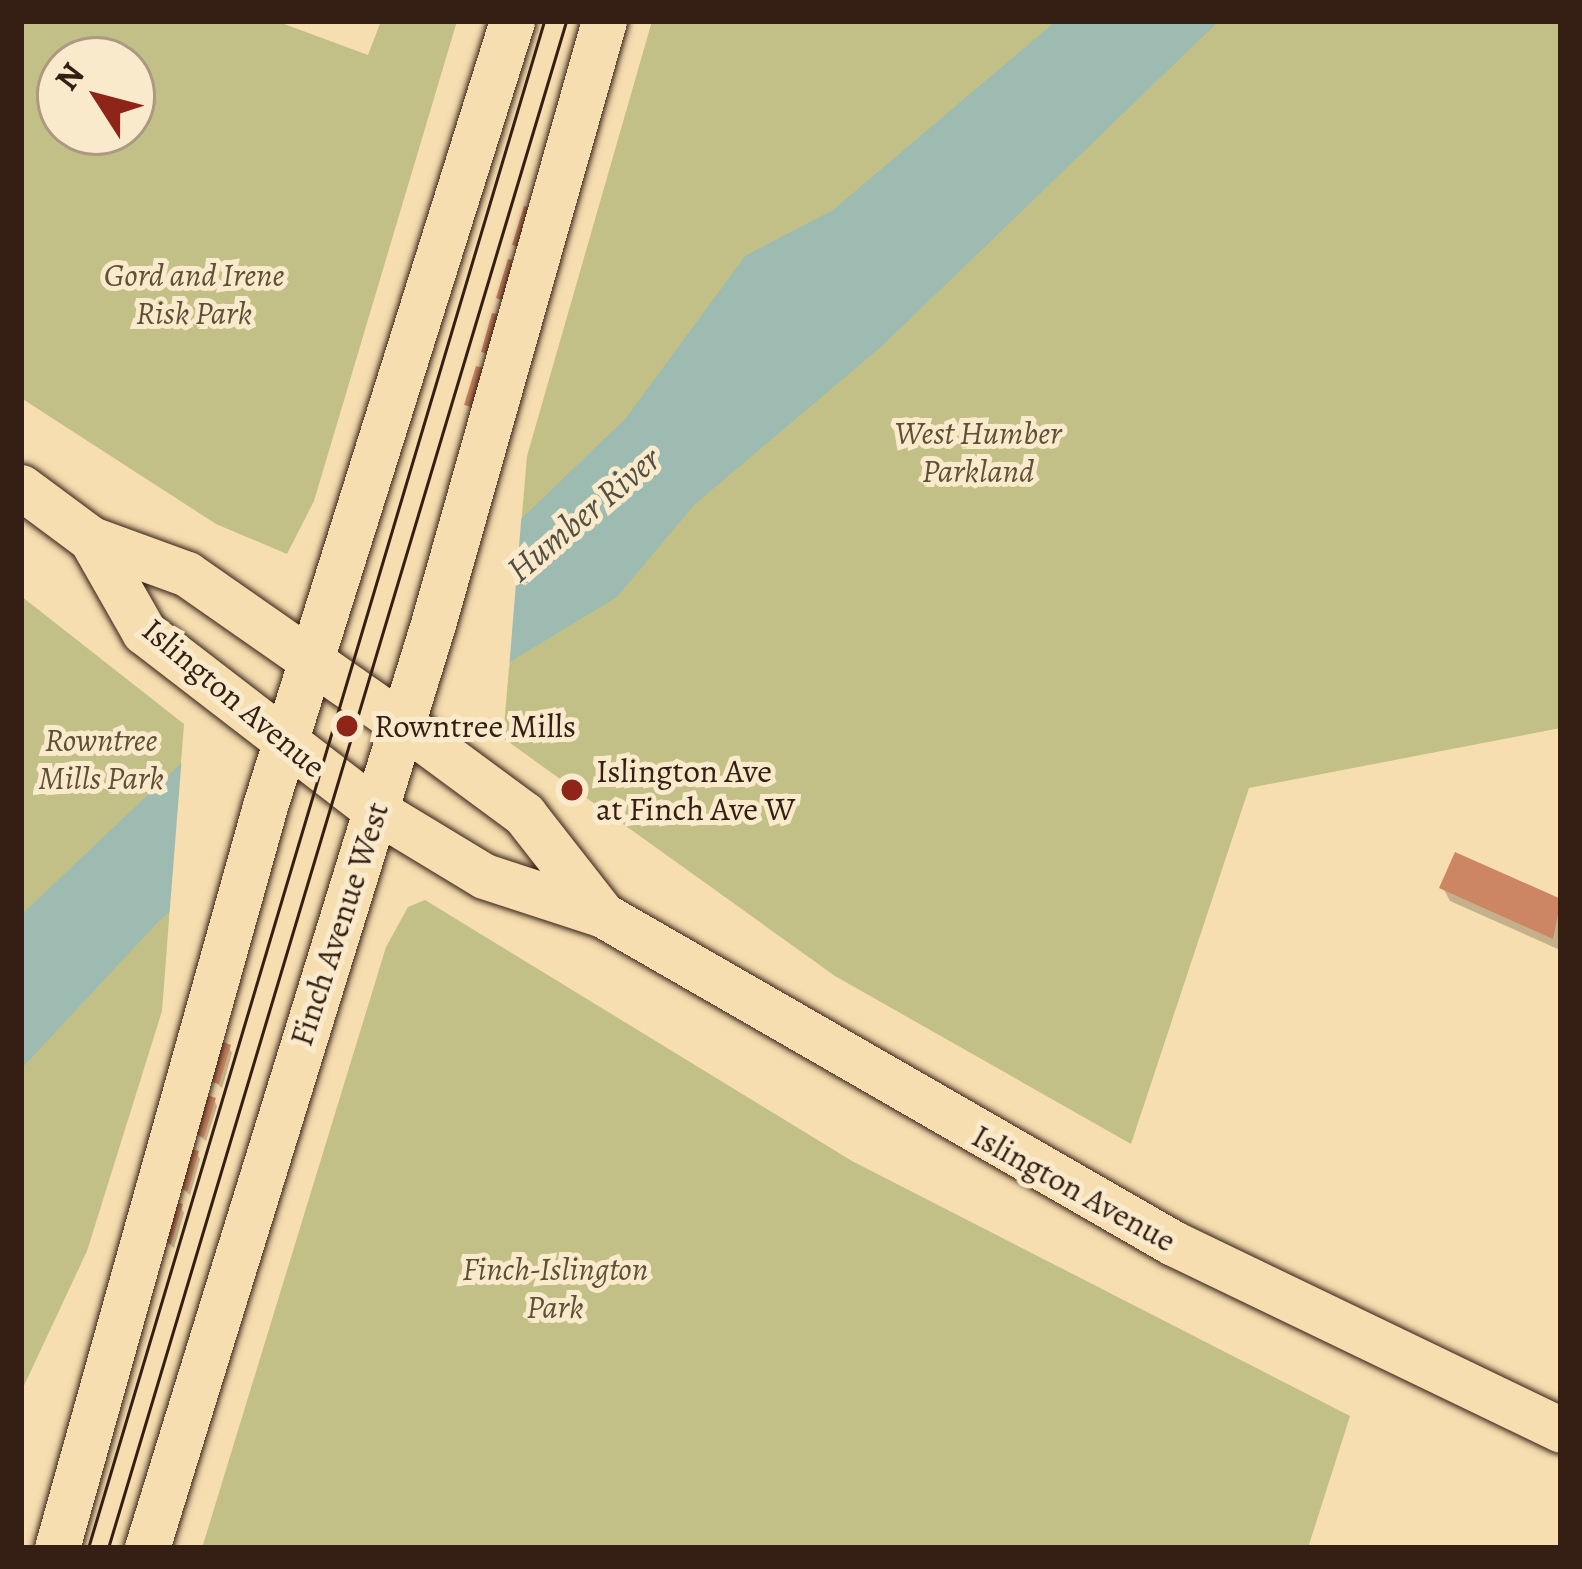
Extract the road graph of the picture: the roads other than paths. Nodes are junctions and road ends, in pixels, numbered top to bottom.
1 (512, 21) edge
2 (604, 21) edge
3 (21, 488) edge
4 (91, 539) junction
5 (315, 664) junction
6 (402, 724) junction
7 (287, 747) junction
8 (375, 810) junction
9 (603, 915) junction
10 (1561, 1430) edge
11 (57, 1548) edge
12 (147, 1548) edge

1 - 5 main road
2 - 6 main road, Finch Avenue West
3 - 4 main road, Islington Avenue
4 - 5 main road, Islington Avenue
4 - 7 main road, Islington Avenue
5 - 6 main road, Islington Avenue
5 - 7 main road
6 - 8 main road, Finch Avenue West
6 - 9 main road, Islington Avenue
7 - 8 main road, Islington Avenue
7 - 11 main road
8 - 9 main road, Islington Avenue
8 - 12 main road, Finch Avenue West
9 - 10 main road, Islington Avenue

